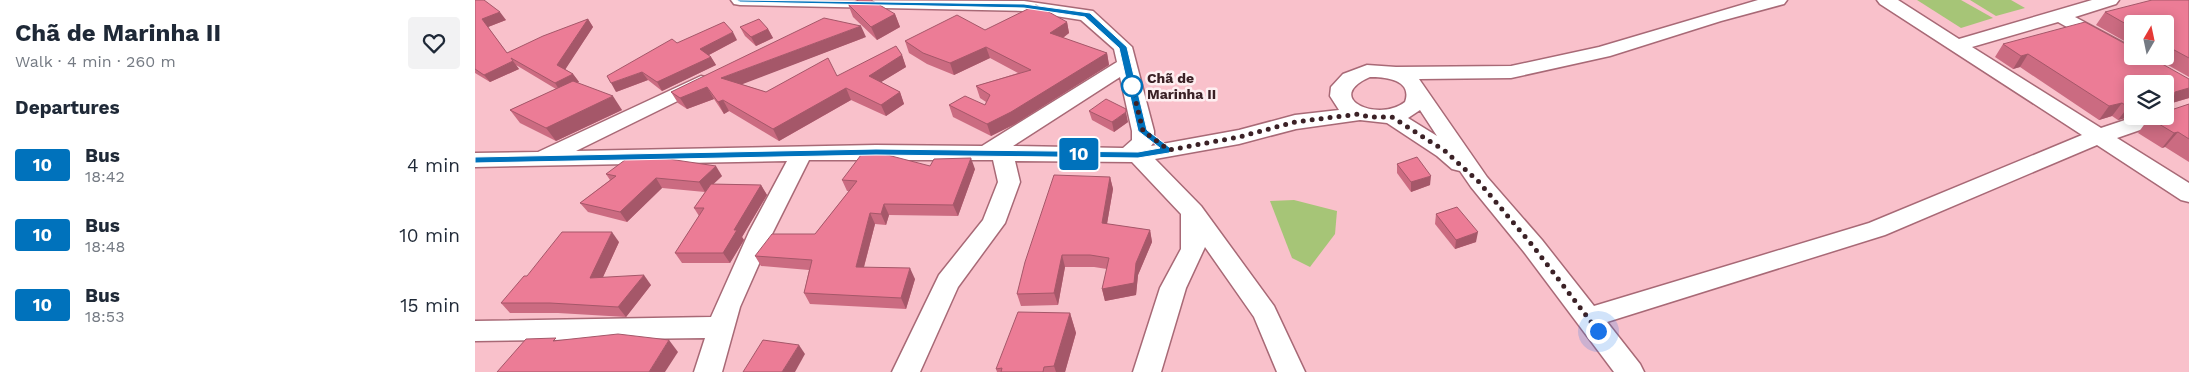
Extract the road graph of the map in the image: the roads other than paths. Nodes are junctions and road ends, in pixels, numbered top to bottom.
1 (740, 0) edge
2 (1778, 0) edge
3 (1886, 0) edge
4 (2110, 0) edge
5 (865, 3) junction
6 (2060, 16) junction
7 (826, 22) edge
8 (1957, 46) junction
9 (2124, 51) edge
10 (1127, 64) junction
11 (719, 73) edge
12 (1396, 73) junction
13 (1418, 92) junction
14 (1359, 114) junction
15 (1392, 117) junction
16 (2132, 125) edge
17 (1143, 131) junction
18 (2100, 136) junction
19 (1169, 150) junction
20 (995, 153) junction
21 (801, 154) junction
22 (1133, 155) junction
23 (539, 159) junction
24 (475, 160) edge
25 (1479, 182) junction
26 (2189, 194) edge
27 (1193, 212) junction
28 (1588, 318) junction
29 (721, 327) junction
30 (475, 331) edge
31 (708, 372) edge
32 (906, 372) edge
33 (1147, 372) edge
34 (1291, 372) edge
35 (1630, 372) edge

1 - 5 street
2 - 12 street
3 - 8 street
4 - 6 street
5 - 7 street
5 - 10 street
6 - 8 street
6 - 9 street
8 - 18 street
10 - 17 street
10 - 20 street
11 - 23 street
12 - 13 street
12 - 14 street
13 - 15 street
13 - 25 street
14 - 15 street
14 - 19 street
15 - 25 street
16 - 18 street
17 - 19 street
17 - 22 street
18 - 26 street
18 - 28 street
19 - 22 street
20 - 21 street
20 - 22 street
20 - 32 street
21 - 23 street
21 - 29 street
22 - 27 street
23 - 24 street
25 - 28 street
27 - 33 street
27 - 34 street
28 - 35 street
29 - 30 street
29 - 31 street

